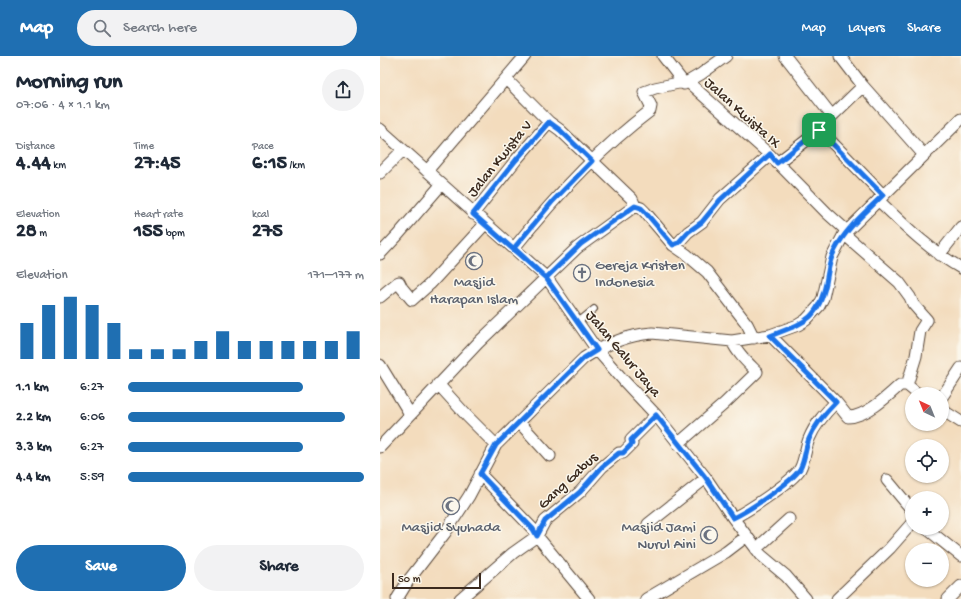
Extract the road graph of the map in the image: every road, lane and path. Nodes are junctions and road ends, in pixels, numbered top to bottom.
1 (663, 56) edge
2 (726, 56) edge
3 (785, 56) edge
4 (840, 56) edge
5 (521, 57) edge
6 (506, 79) junction
7 (685, 82) junction
8 (864, 86) junction
9 (961, 120) edge
10 (549, 122) junction
11 (380, 130) edge
12 (403, 150) junction
13 (770, 154) junction
14 (924, 155) junction
15 (592, 161) junction
16 (777, 163) junction
17 (427, 172) junction
18 (380, 173) edge
19 (441, 185) junction
20 (881, 197) junction
21 (635, 206) junction
22 (473, 214) junction
23 (485, 224) junction
24 (961, 227) edge
25 (846, 233) junction
26 (673, 245) junction
27 (514, 248) junction
28 (380, 254) edge
29 (939, 255) junction
30 (961, 268) edge
31 (546, 278) junction
32 (380, 297) edge
33 (594, 309) dead end
34 (578, 322) junction
35 (770, 336) junction
36 (754, 338) junction
37 (732, 341) junction
38 (597, 350) junction
39 (381, 367) edge
40 (961, 368) edge
41 (438, 384) junction
42 (907, 386) joint
43 (949, 387) edge
44 (836, 402) junction
45 (410, 414) junction
46 (949, 414) edge
47 (656, 415) junction
48 (519, 422) junction
49 (961, 422) edge
50 (678, 444) junction
51 (496, 445) junction
52 (380, 446) edge
53 (550, 456) dead end
54 (480, 474) junction
55 (706, 478) junction
56 (887, 480) dead end
57 (905, 502) edge
58 (733, 518) junction
59 (789, 519) dead end
60 (648, 524) dead end
61 (905, 531) edge
62 (935, 535) edge
63 (537, 536) junction
64 (747, 536) junction
65 (756, 549) junction
66 (961, 556) edge
67 (961, 586) edge
68 (399, 598) edge
69 (460, 599) edge
70 (589, 599) edge
71 (646, 599) edge
72 (806, 599) edge
73 (837, 599) edge
74 (948, 599) edge

1 - 7 street, Jalan Kwista IX
2 - 7 street
3 - 8 street
4 - 8 street
5 - 6 street
6 - 10 street
6 - 17 street
7 - 13 street, Jalan Kwista IX
7 - 15 street
8 - 14 street
9 - 14 street
10 - 15 street
10 - 22 street, Jalan Kwista V
11 - 12 street, Jalan Galur Jaya
12 - 17 street, Jalan Galur Jaya
12 - 18 street
13 - 16 street, Jalan Kwista IX
13 - 26 street
14 - 20 street
15 - 21 street
15 - 27 street
16 - 20 street
16 - 25 street, Jalan Kwista IX
17 - 19 street, Jalan Galur Jaya
19 - 22 street, Jalan Galur Jaya
19 - 28 street
20 - 25 street
20 - 29 street
21 - 26 street
21 - 31 street
22 - 23 street, Jalan Galur Jaya
23 - 27 street, Jalan Galur Jaya
23 - 32 street
24 - 29 street
25 - 35 street
25 - 42 street, Jalan Kwista IX
26 - 36 street
27 - 31 street, Jalan Galur Jaya
29 - 30 street
31 - 34 street, Jalan Galur Jaya
31 - 41 street
33 - 34 lane
34 - 38 street, Jalan Galur Jaya
35 - 36 street
35 - 44 street
36 - 37 street
37 - 38 street
37 - 50 street
38 - 47 street, Jalan Galur Jaya
38 - 48 street
39 - 45 street
40 - 43 street
41 - 45 street
41 - 51 street
42 - 44 street
44 - 58 street
45 - 52 street
46 - 49 street
47 - 50 street, Jalan Galur Jaya
47 - 63 street, Gang Gabus
48 - 51 street
48 - 53 street
50 - 55 street, Jalan Galur Jaya
51 - 54 street
54 - 63 street
54 - 68 street
55 - 58 street, Jalan Galur Jaya
55 - 60 street
56 - 57 street
58 - 64 street, Jalan Galur Jaya
59 - 65 street
61 - 73 street
62 - 66 street
63 - 69 street, Gang Gabus
63 - 70 street
64 - 65 street, Jalan Galur Jaya
64 - 71 street
65 - 72 street, Jalan Galur Jaya
67 - 74 street

